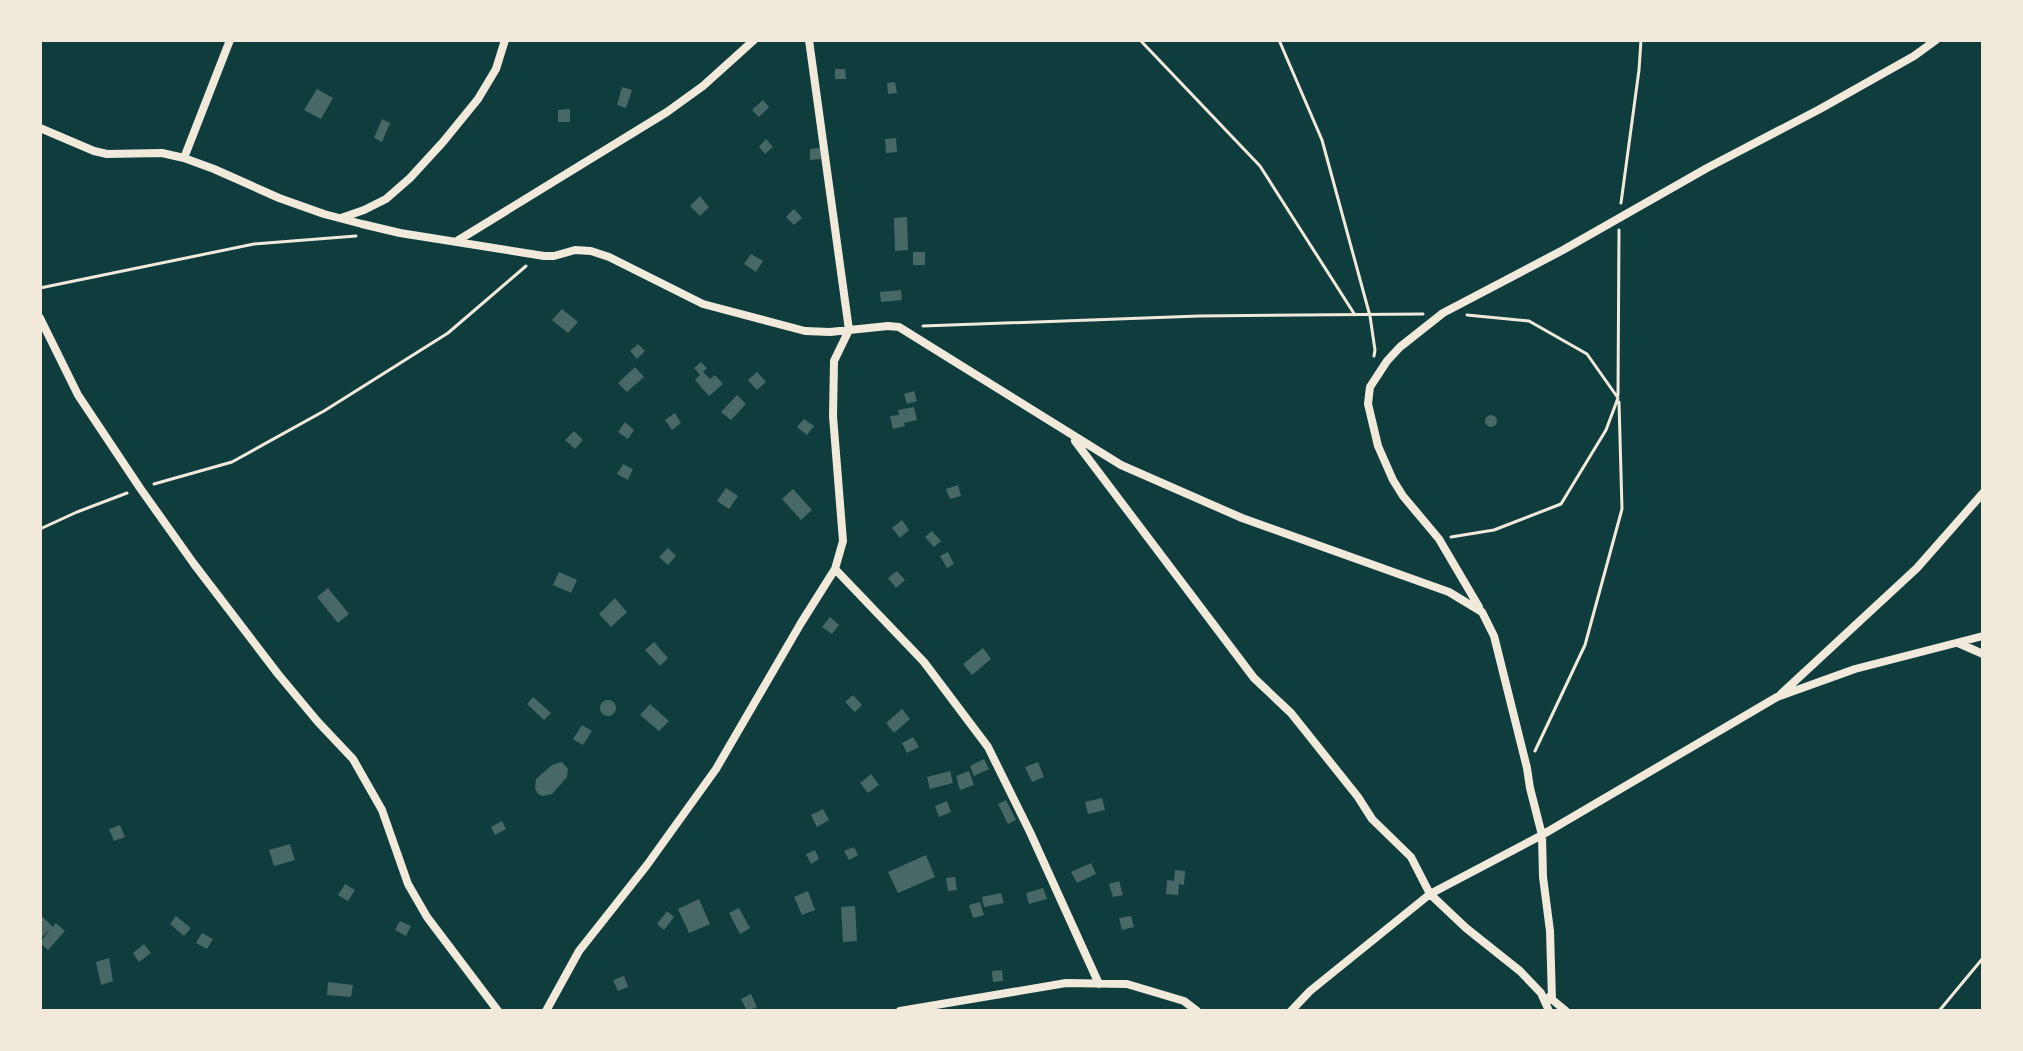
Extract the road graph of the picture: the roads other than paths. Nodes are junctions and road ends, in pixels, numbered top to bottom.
1 (230, 40) edge
2 (505, 40) edge
3 (754, 40) edge
4 (809, 40) edge
5 (1936, 40) edge
6 (40, 128) edge
7 (184, 158) junction
8 (339, 218) junction
9 (457, 241) junction
10 (40, 318) edge
11 (849, 330) junction
12 (1069, 434) junction
13 (1983, 493) edge
14 (835, 569) junction
15 (1482, 612) junction
16 (1983, 636) edge
17 (1956, 642) junction
18 (1983, 654) edge
19 (1777, 697) junction
20 (1542, 835) junction
21 (1430, 894) junction
22 (1099, 984) junction
23 (1541, 993) junction
24 (1552, 1000) junction
25 (498, 1011) edge
26 (546, 1011) edge
27 (900, 1011) edge
28 (1197, 1011) edge
29 (1291, 1011) edge
30 (1549, 1011) edge
31 (1566, 1011) edge

1 - 7 street
2 - 8 street
3 - 9 street
4 - 11 street
5 - 15 street
6 - 7 street
7 - 8 street
8 - 9 street
9 - 11 street
10 - 25 street
11 - 12 street
11 - 14 street
12 - 15 street
12 - 21 street
13 - 19 street
14 - 22 street
14 - 26 street
15 - 20 street
16 - 17 street
17 - 18 street
17 - 19 street
19 - 20 street
20 - 21 street
20 - 24 street
21 - 23 street
21 - 29 street
22 - 27 street
22 - 28 street
23 - 24 street
23 - 30 street
24 - 31 street

